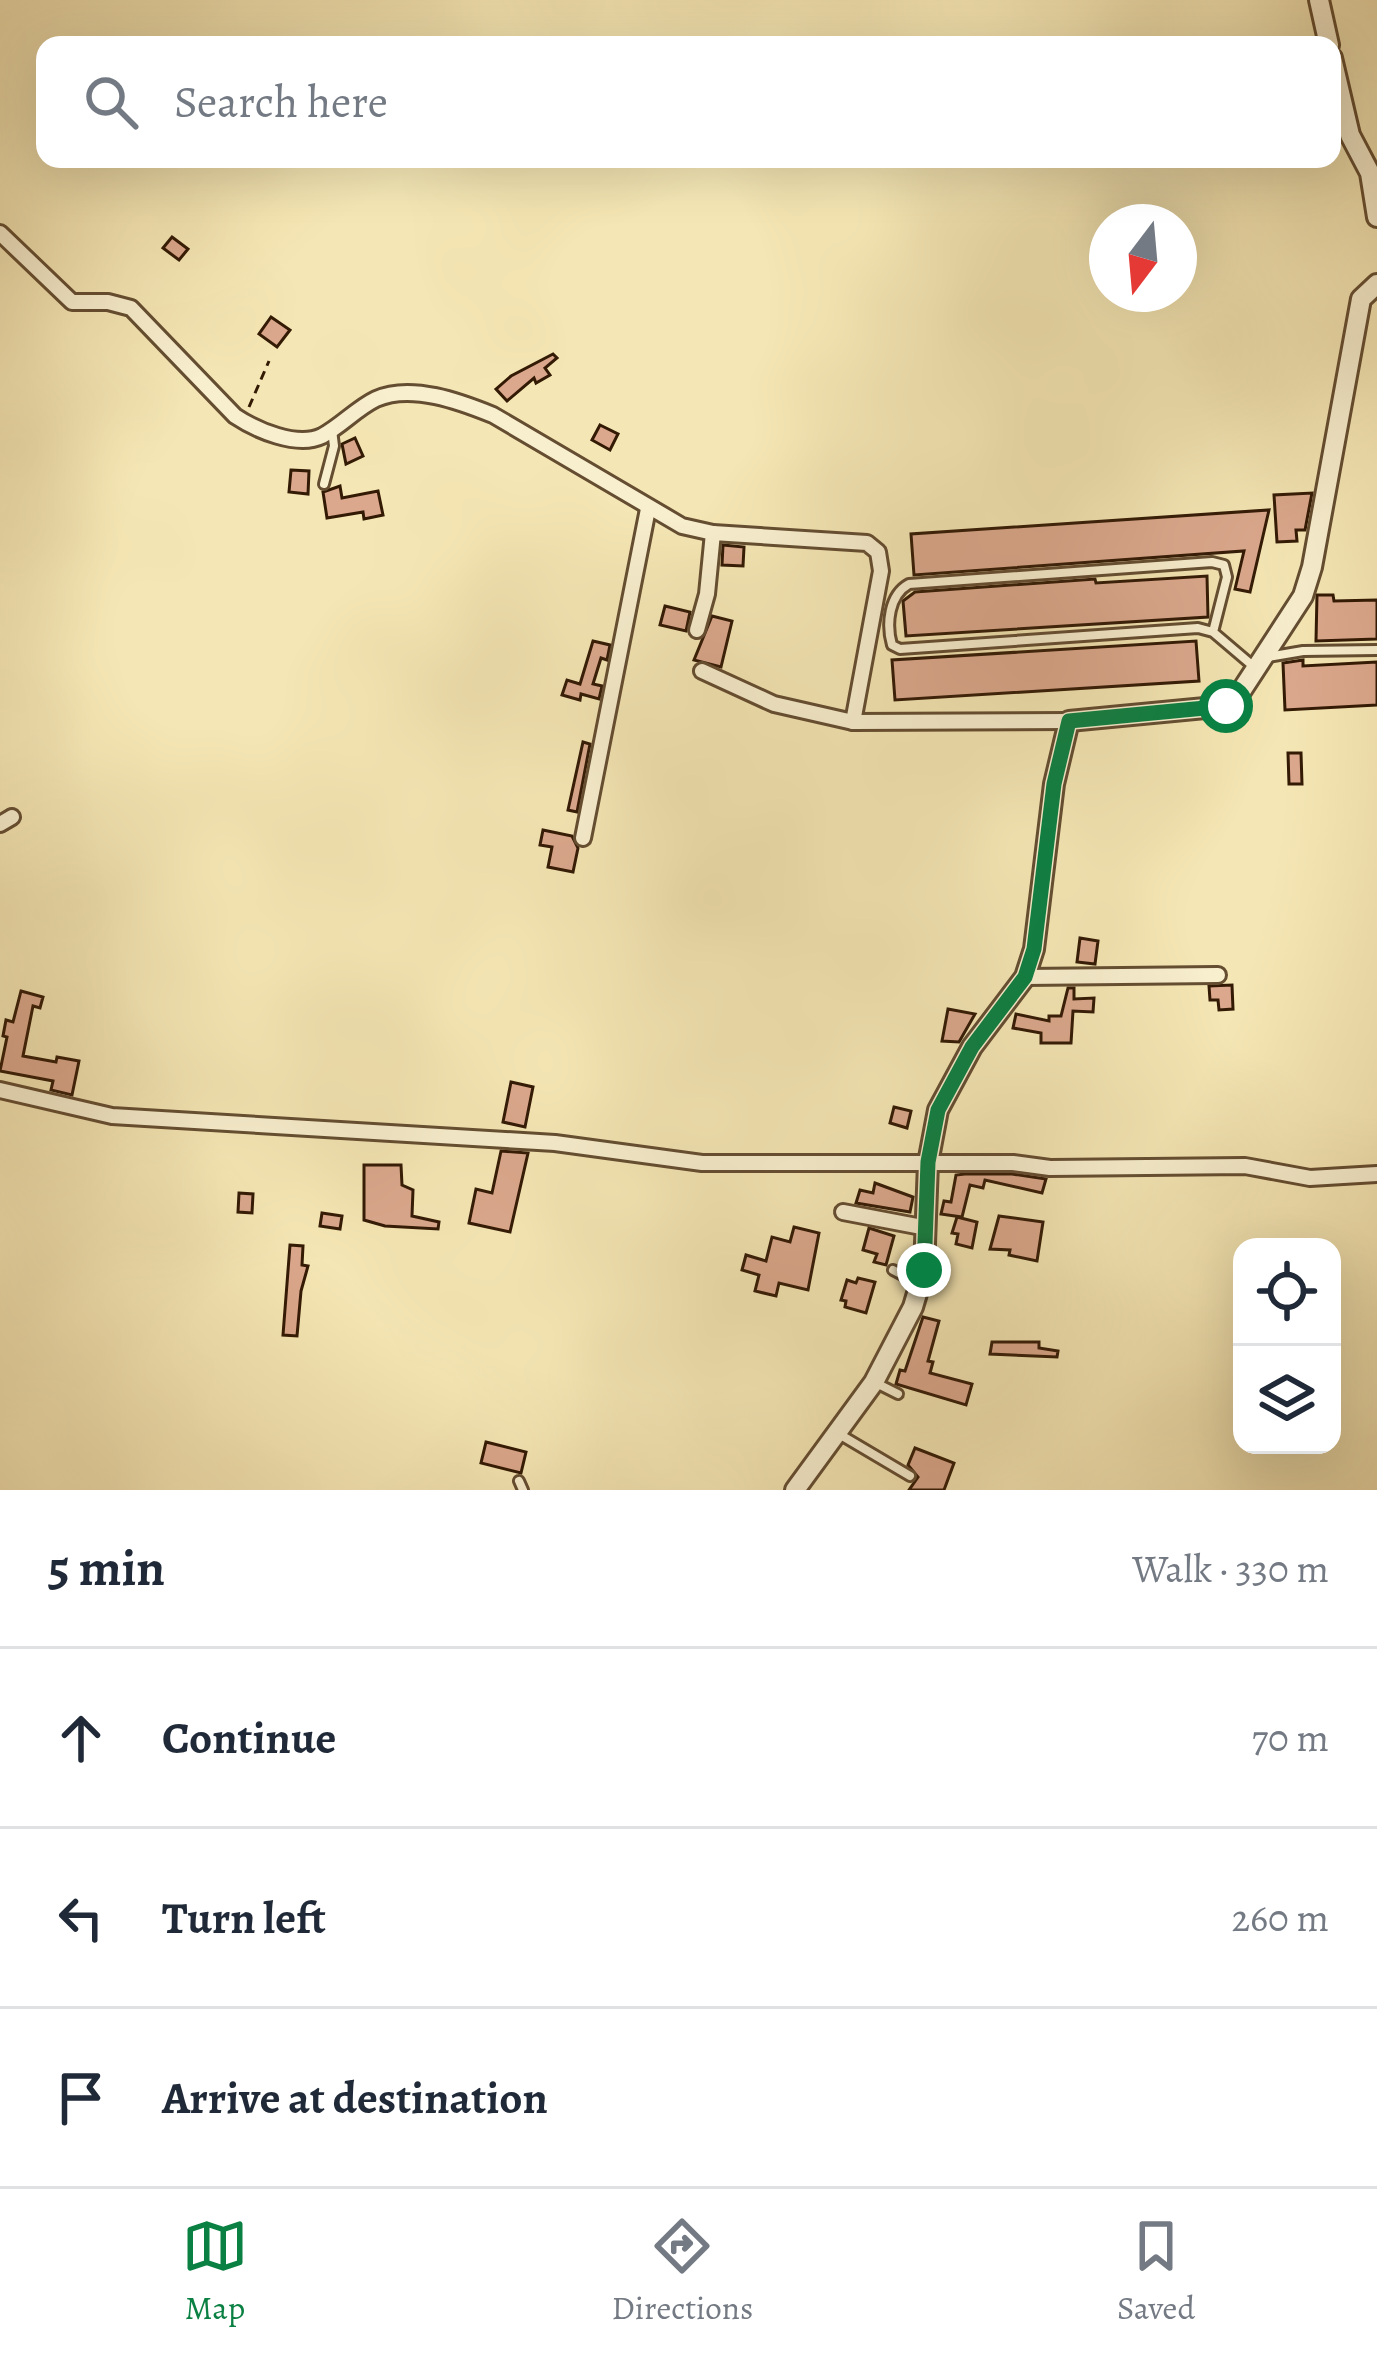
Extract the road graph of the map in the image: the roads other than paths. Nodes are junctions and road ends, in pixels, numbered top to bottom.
1 (1319, 0) edge
2 (1327, 36) edge
3 (1341, 96) edge
4 (1377, 217) edge
5 (0, 233) edge
6 (1377, 284) edge
7 (332, 428) junction
8 (324, 484) dead end
9 (648, 509) junction
10 (713, 532) junction
11 (697, 630) dead end
12 (1213, 632) junction
13 (1377, 650) edge
14 (1257, 663) junction
15 (702, 671) dead end
16 (1069, 721) junction
17 (853, 722) junction
18 (583, 838) dead end
19 (1218, 975) dead end
20 (1025, 977) junction
21 (0, 1090) edge
22 (928, 1162) junction
23 (1377, 1174) edge
24 (843, 1212) dead end
25 (927, 1228) junction
26 (893, 1270) dead end
27 (920, 1284) junction
28 (874, 1382) junction
29 (898, 1394) dead end
30 (837, 1433) junction
31 (910, 1476) dead end
32 (795, 1490) edge

1 - 2 street
3 - 4 street
5 - 7 street
6 - 14 street
7 - 8 lane
7 - 9 street
9 - 10 street
9 - 18 street
10 - 11 street
10 - 17 street
12 - 12 lane
12 - 14 lane
13 - 14 lane
14 - 16 street
15 - 17 street
16 - 17 street
16 - 20 street
19 - 20 street
20 - 22 street
21 - 22 street
22 - 23 street
22 - 25 street
24 - 25 street
25 - 27 street
26 - 27 lane
27 - 28 street
28 - 29 lane
28 - 30 street
30 - 31 lane
30 - 32 street

